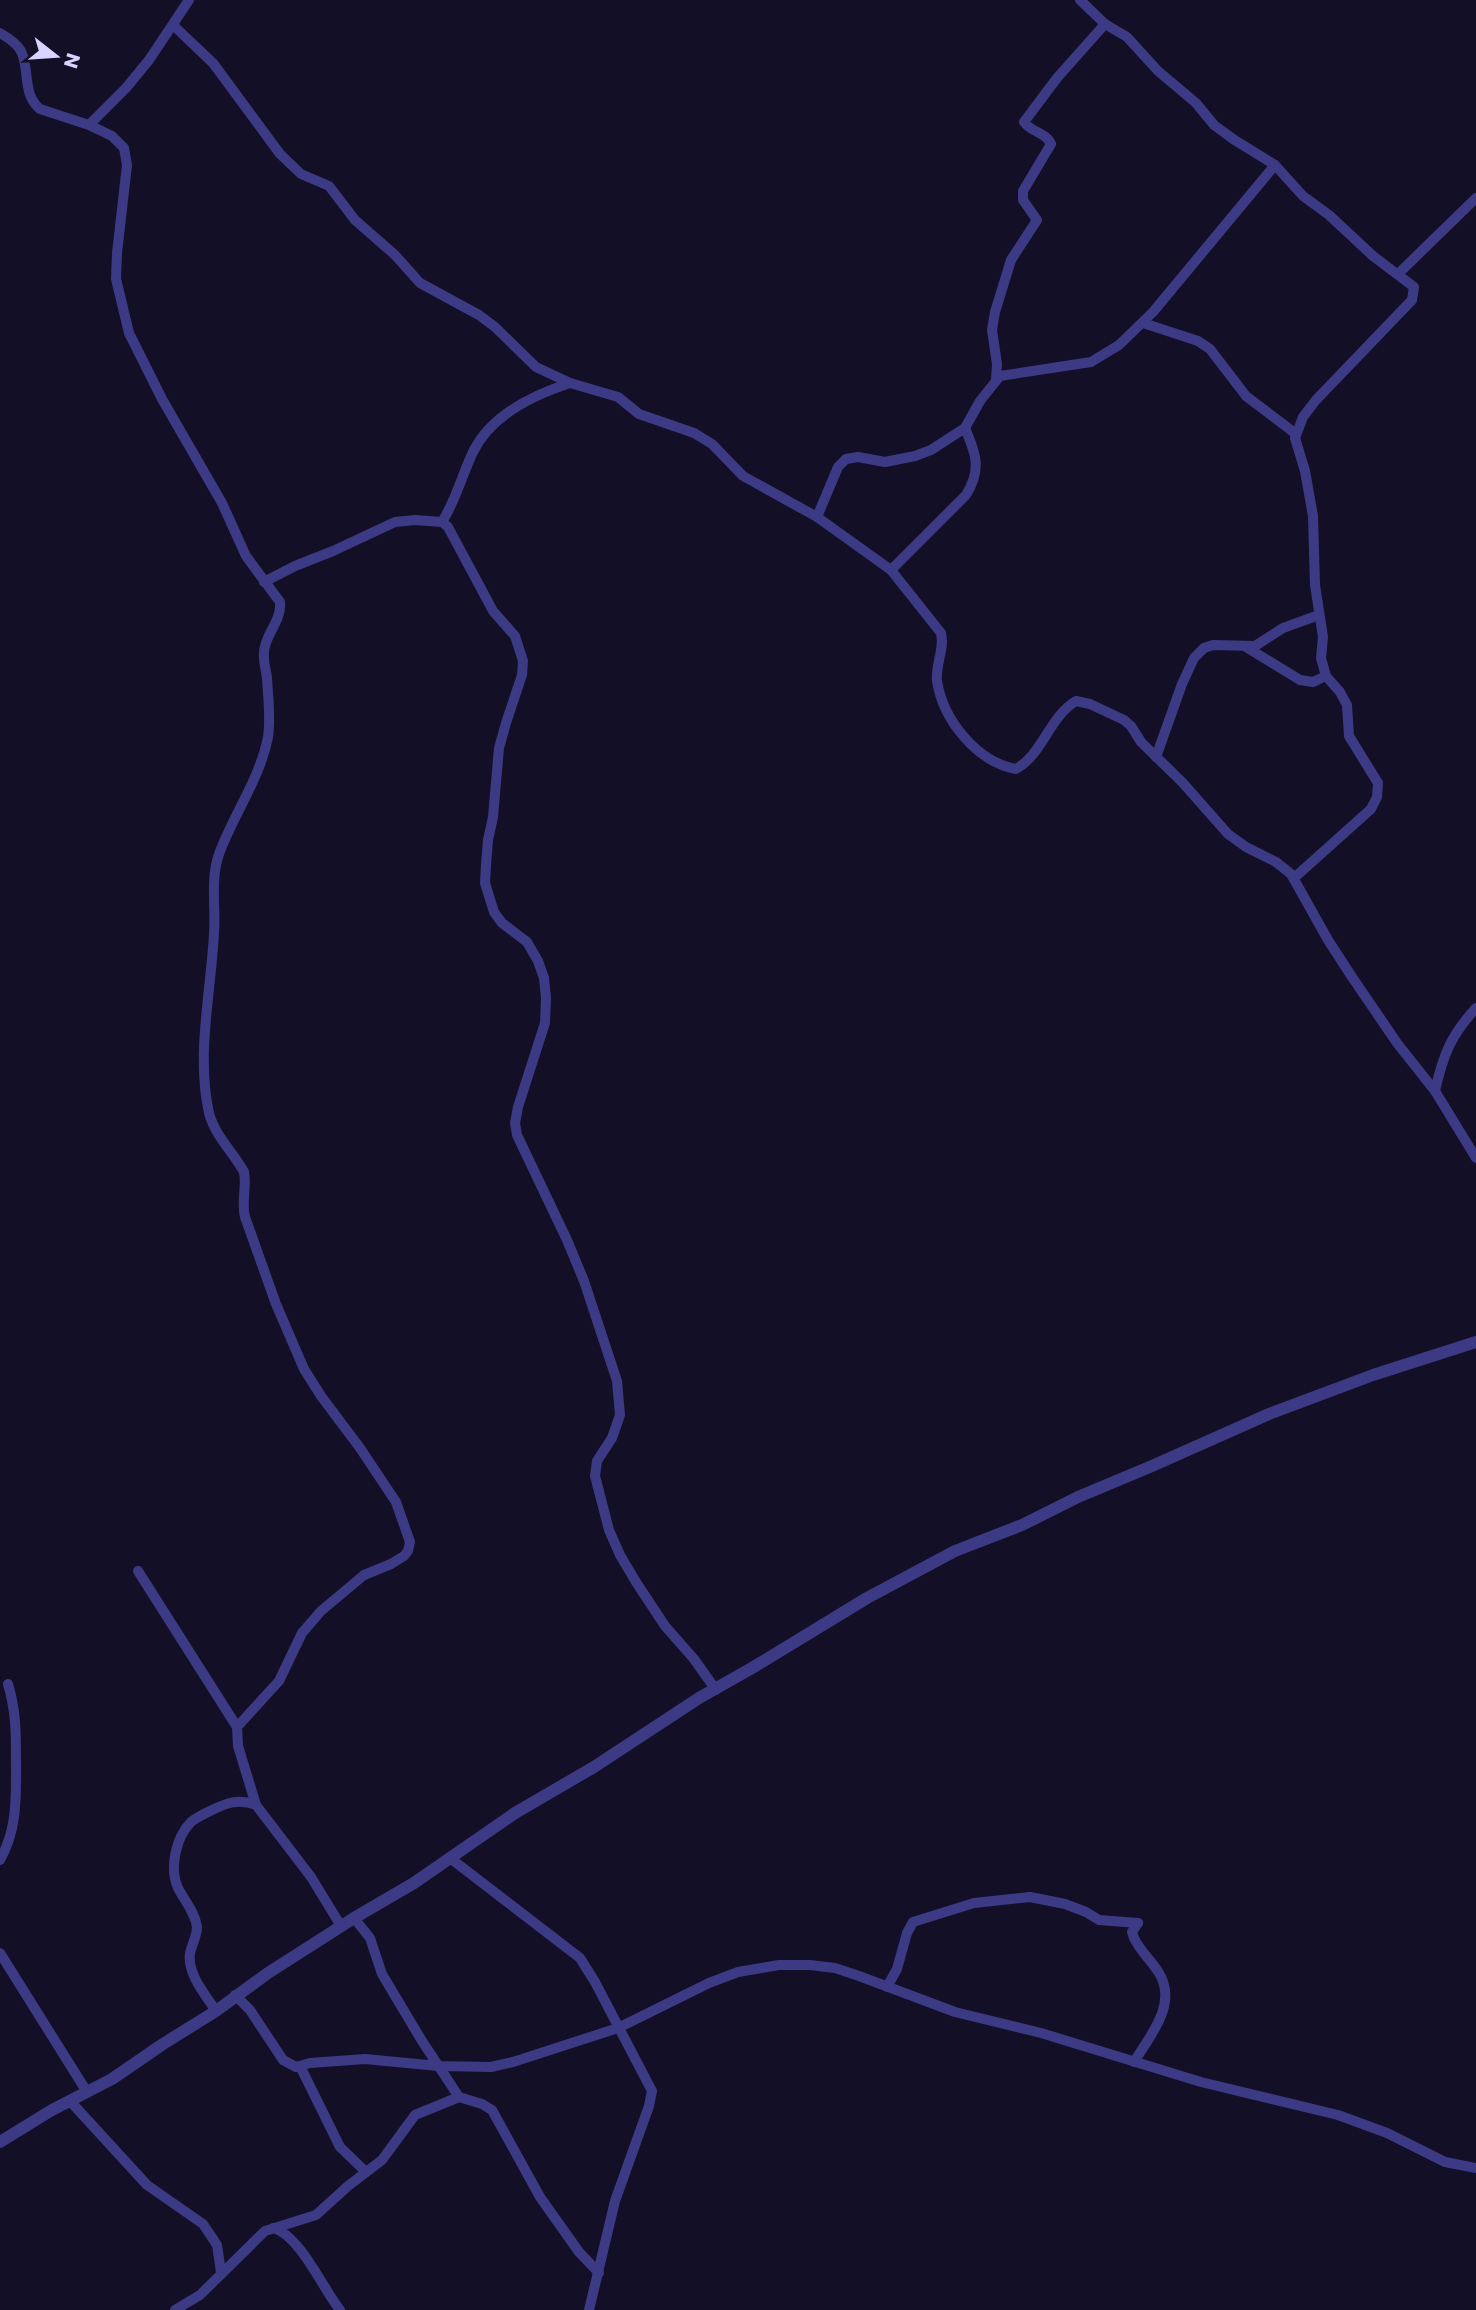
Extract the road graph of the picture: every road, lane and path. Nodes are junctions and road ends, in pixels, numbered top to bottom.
1 (189, 0) edge
2 (1080, 0) edge
3 (173, 24) junction
4 (1105, 24) junction
5 (0, 33) edge
6 (89, 125) junction
7 (1275, 165) junction
8 (1476, 198) edge
9 (1398, 274) junction
10 (1143, 323) junction
11 (996, 379) junction
12 (570, 383) junction
13 (965, 428) junction
14 (1296, 434) junction
15 (817, 517) junction
16 (442, 522) junction
17 (891, 570) junction
18 (264, 582) junction
19 (1319, 615) junction
20 (1246, 647) junction
21 (1326, 676) junction
22 (1156, 757) junction
23 (1294, 878) junction
24 (1476, 1008) edge
25 (1435, 1091) junction
26 (1476, 1157) edge
27 (1476, 1342) edge
28 (138, 1571) dead end
29 (8, 1684) dead end
30 (716, 1689) junction
31 (237, 1727) junction
32 (256, 1805) junction
33 (450, 1858) junction
34 (0, 1860) edge
35 (354, 1917) junction
36 (341, 1926) junction
37 (0, 1953) edge
38 (887, 1987) junction
39 (235, 1995) junction
40 (216, 2011) junction
41 (611, 2013) junction
42 (635, 2019) junction
43 (618, 2028) junction
44 (1134, 2062) junction
45 (300, 2066) junction
46 (438, 2066) junction
47 (87, 2092) junction
48 (459, 2097) junction
49 (70, 2101) junction
50 (0, 2142) edge
51 (1476, 2168) edge
52 (366, 2172) junction
53 (272, 2228) junction
54 (221, 2273) junction
55 (600, 2273) junction
56 (175, 2310) edge
57 (340, 2310) edge
58 (589, 2310) edge

1 - 3 street
2 - 4 street
3 - 6 street
3 - 12 street
4 - 7 street
4 - 11 street
5 - 6 street
6 - 18 street
7 - 9 street
7 - 10 street
8 - 9 street
9 - 14 street
10 - 11 street
10 - 14 street
11 - 13 street
12 - 15 street
12 - 16 street
13 - 15 street
13 - 17 street
14 - 19 street
15 - 17 street
16 - 18 street
16 - 30 street
17 - 22 street
18 - 31 street
19 - 20 street
19 - 21 street
20 - 21 street
20 - 22 street
21 - 23 street
22 - 23 street
23 - 25 street
24 - 25 street
25 - 26 street
27 - 30 street
28 - 31 street
29 - 34 street
30 - 33 street
31 - 32 street
32 - 36 street
32 - 40 street
33 - 35 street
33 - 41 street
35 - 36 street
35 - 46 street
36 - 39 street
37 - 47 street
38 - 42 street
38 - 44 street
38 - 44 street
39 - 40 street
39 - 45 street
40 - 47 street
41 - 42 street
41 - 43 street
42 - 43 street
43 - 46 street
43 - 55 street
44 - 51 street
45 - 46 street
45 - 52 street
46 - 48 street
47 - 49 street
48 - 52 street
48 - 55 street
49 - 50 street
49 - 54 street
52 - 53 street
53 - 54 street
53 - 57 street
54 - 56 street
55 - 58 street

